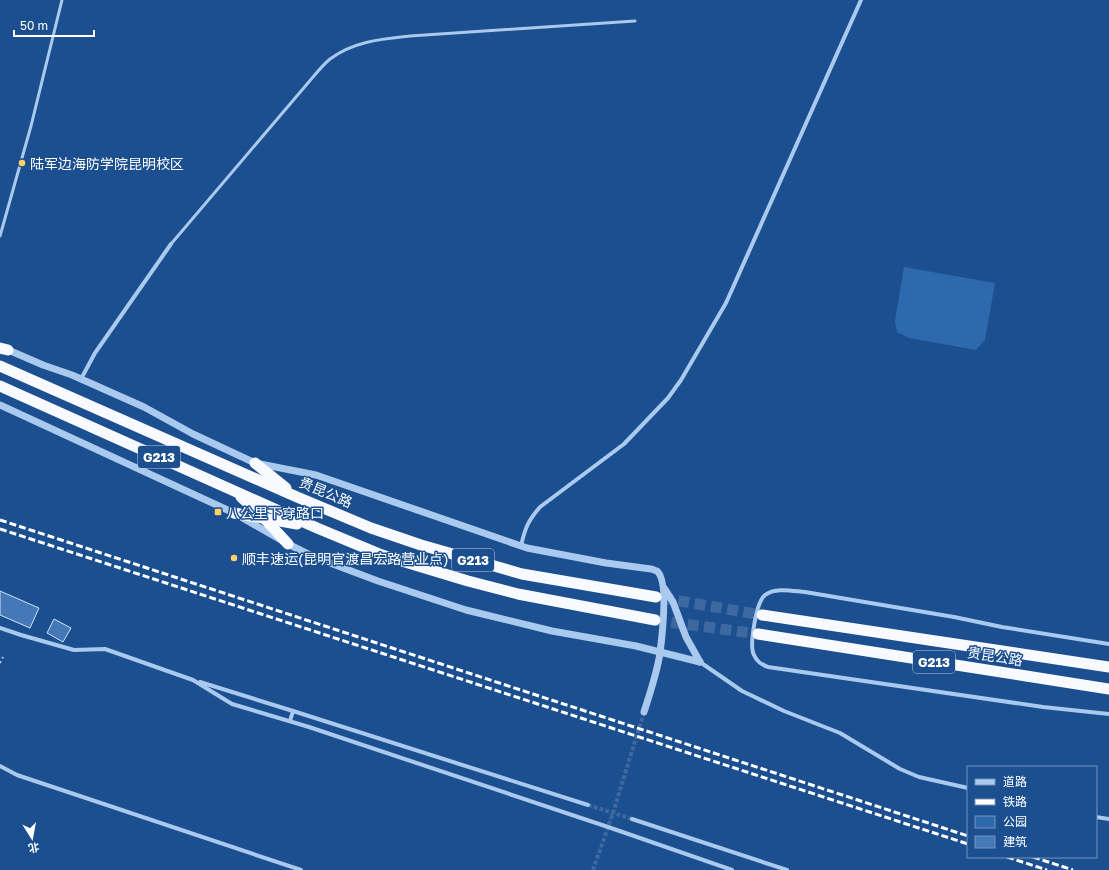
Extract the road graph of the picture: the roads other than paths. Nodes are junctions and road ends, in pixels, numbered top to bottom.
1 (62, 0) edge
2 (861, 0) edge
3 (635, 21) dead end
4 (0, 236) edge
5 (171, 244) joint
6 (3, 348) edge
7 (0, 366) edge
8 (81, 379) junction
9 (0, 386) edge
10 (0, 405) edge
11 (255, 462) junction
12 (235, 491) junction
13 (297, 497) junction
14 (234, 512) junction
15 (263, 517) junction
16 (317, 528) junction
17 (288, 544) junction
18 (521, 546) junction
19 (664, 588) junction
20 (656, 597) tunnel mouth
21 (762, 615) tunnel mouth
22 (655, 620) tunnel mouth
23 (0, 628) edge
24 (758, 634) tunnel mouth
25 (1109, 644) edge
26 (660, 653) junction
27 (700, 662) junction
28 (1109, 667) edge
29 (194, 680) junction
30 (1109, 689) edge
31 (293, 712) junction
32 (644, 712) tunnel mouth
33 (1109, 714) edge
34 (290, 721) junction
35 (0, 766) edge
36 (967, 788) edge
37 (588, 805) tunnel mouth
38 (1097, 817) edge
39 (632, 819) tunnel mouth
40 (1109, 819) edge
41 (301, 870) edge
42 (732, 870) edge
43 (786, 870) edge

1 - 4 lane
2 - 18 street
3 - 5 lane
5 - 8 street
6 - 8 street
7 - 13 highway, 贵昆公路 / G213
8 - 11 street
9 - 12 highway, G213
10 - 14 street
11 - 13 highway
11 - 18 street
12 - 15 highway
12 - 16 highway, G213
13 - 20 highway, 贵昆公路 / G213
14 - 15 highway
14 - 17 street
15 - 16 highway
15 - 17 highway
16 - 22 highway, G213
17 - 26 street
18 - 19 street
19 - 26 street
19 - 27 street
21 - 28 highway, 贵昆公路 / G213
23 - 29 street
24 - 30 highway, 贵昆公路 / G213
25 - 33 street
26 - 27 street
26 - 32 street
27 - 36 street
29 - 31 street
29 - 34 street
31 - 34 street
31 - 37 street
34 - 42 street
35 - 41 street
38 - 40 street
39 - 43 street

